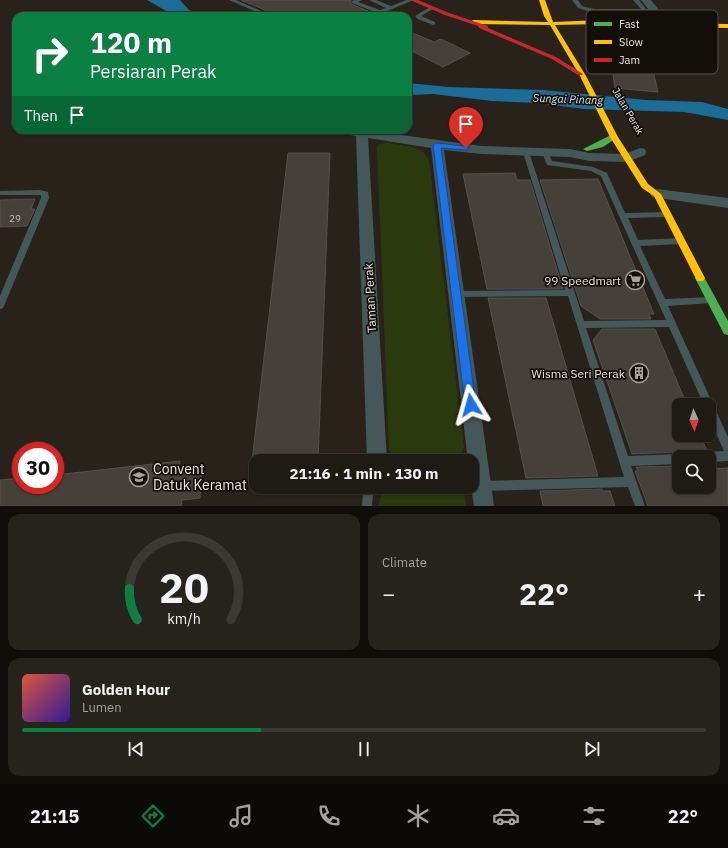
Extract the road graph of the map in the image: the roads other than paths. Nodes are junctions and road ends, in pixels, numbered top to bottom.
1 (232, 0) edge
2 (359, 0) edge
3 (372, 0) edge
4 (412, 0) edge
5 (542, 0) edge
6 (547, 0) edge
7 (575, 0) edge
8 (636, 0) edge
9 (646, 0) edge
10 (391, 8) junction
11 (432, 8) junction
12 (589, 10) edge
13 (644, 10) edge
14 (654, 10) edge
15 (260, 12) edge
16 (379, 12) joint
17 (472, 22) junction
18 (433, 24) dead end
19 (586, 24) edge
20 (567, 26) junction
21 (554, 27) junction
22 (582, 76) junction
23 (362, 134) joint
24 (614, 137) junction
25 (436, 145) junction
26 (587, 149) junction
27 (526, 152) junction
28 (545, 152) junction
29 (570, 153) junction
30 (640, 153) dead end
31 (625, 154) junction
32 (658, 190) junction
33 (0, 193) edge
34 (684, 197) junction
35 (728, 203) edge
36 (666, 212) junction
37 (622, 216) junction
38 (681, 241) junction
39 (635, 243) junction
40 (571, 293) junction
41 (456, 294) junction
42 (712, 300) junction
43 (662, 303) junction
44 (0, 306) edge
45 (671, 323) junction
46 (581, 325) junction
47 (728, 331) edge
48 (705, 398) edge
49 (716, 421) edge
50 (728, 448) edge
51 (377, 454) edge
52 (476, 454) edge
53 (728, 456) edge
54 (716, 457) edge
55 (672, 459) edge
56 (624, 461) junction
57 (479, 474) edge
58 (479, 479) edge
59 (632, 482) junction
60 (370, 494) edge
61 (367, 506) edge
62 (484, 506) edge
63 (640, 506) edge

1 - 15 lane
2 - 16 lane
3 - 10 lane
4 - 10 lane
4 - 11 main road
5 - 21 main road, Jalan Perak
6 - 20 main road
7 - 12 lane
8 - 13 lane
9 - 14 street
10 - 16 lane
11 - 17 main road
11 - 18 lane
17 - 21 main road
17 - 22 main road
19 - 20 main road
20 - 21 main road
21 - 22 main road, Jalan Perak
22 - 24 main road, Jalan Perak
23 - 25 street
23 - 51 street, Taman Perak
24 - 26 main road
24 - 31 main road, Jalan Perak
25 - 27 street
25 - 41 street
26 - 29 street
26 - 31 street
27 - 28 street
27 - 40 lane
28 - 29 street
28 - 37 lane
29 - 31 street
30 - 31 street
31 - 32 main road, Jalan Perak
32 - 34 street
32 - 36 main road, Jalan Perak
33 - 44 lane
34 - 35 street
34 - 36 street
36 - 37 lane
36 - 38 main road, Jalan Perak
37 - 39 lane
38 - 39 lane
38 - 42 main road, Jalan Perak
39 - 43 lane
40 - 41 lane
40 - 46 lane
41 - 52 street
42 - 43 lane
42 - 47 main road, Jalan Perak
43 - 45 lane
45 - 46 lane
45 - 48 lane
46 - 56 lane
49 - 50 lane
53 - 54 lane
55 - 56 lane
56 - 59 lane
57 - 59 lane
58 - 62 street
59 - 63 lane
60 - 61 lane

